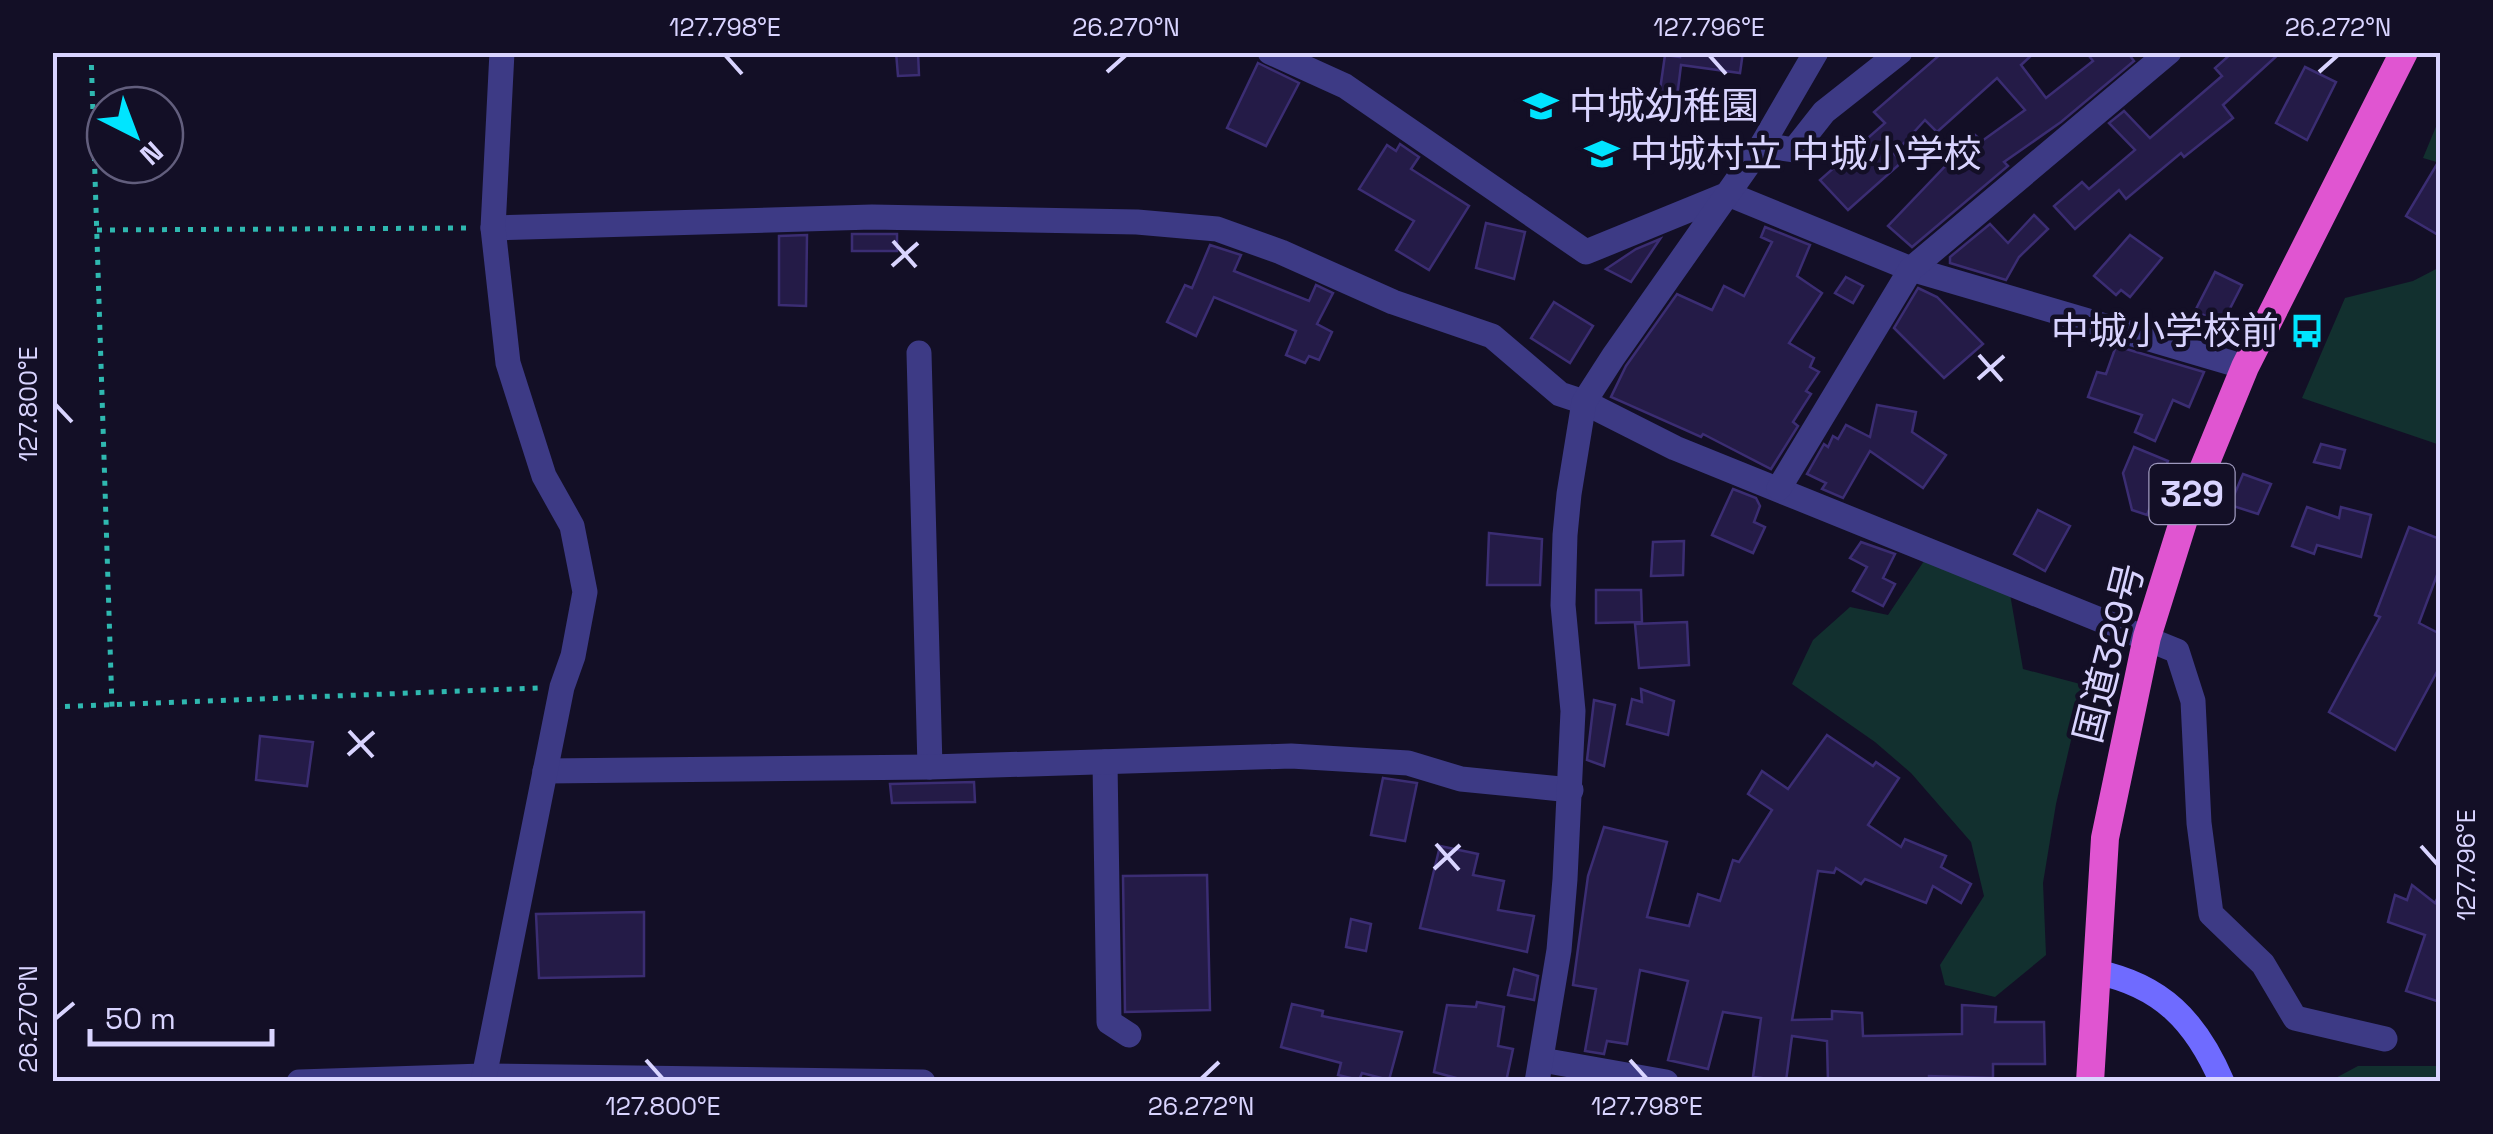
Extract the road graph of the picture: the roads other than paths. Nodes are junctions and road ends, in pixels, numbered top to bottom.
1 (502, 52) edge
2 (1270, 52) edge
3 (1816, 52) edge
4 (1900, 52) edge
5 (2168, 52) edge
6 (2404, 52) edge
7 (1762, 144) junction
8 (1728, 194) junction
9 (493, 228) junction
10 (1911, 269) junction
11 (920, 353) dead end
12 (2244, 367) junction
13 (1584, 402) junction
14 (1779, 488) junction
15 (2147, 636) junction
16 (1105, 762) junction
17 (930, 767) junction
18 (545, 771) junction
19 (1570, 790) junction
20 (2096, 972) junction
21 (1130, 1035) dead end
22 (2384, 1039) dead end
23 (1540, 1071) edge
24 (483, 1079) edge
25 (299, 1082) edge
26 (923, 1082) edge
27 (1666, 1082) edge
28 (2090, 1082) edge
29 (2222, 1082) edge

1 - 9 street
2 - 8 street
3 - 7 street
4 - 7 street
5 - 10 street
6 - 12 highway, 国道329号 / 329
7 - 8 street
8 - 10 street
8 - 13 street
9 - 13 street
9 - 18 street
10 - 12 street
10 - 14 street
11 - 17 street
12 - 15 highway, 国道329号 / 329
13 - 14 street
13 - 19 street
14 - 15 street
15 - 20 highway, 国道329号 / 329
15 - 22 street
16 - 17 street
16 - 19 street
16 - 21 street
17 - 18 street
18 - 24 street
19 - 23 street
20 - 28 highway, 国道329号 / 329
20 - 29 main road
23 - 27 street
24 - 25 street
24 - 26 street

